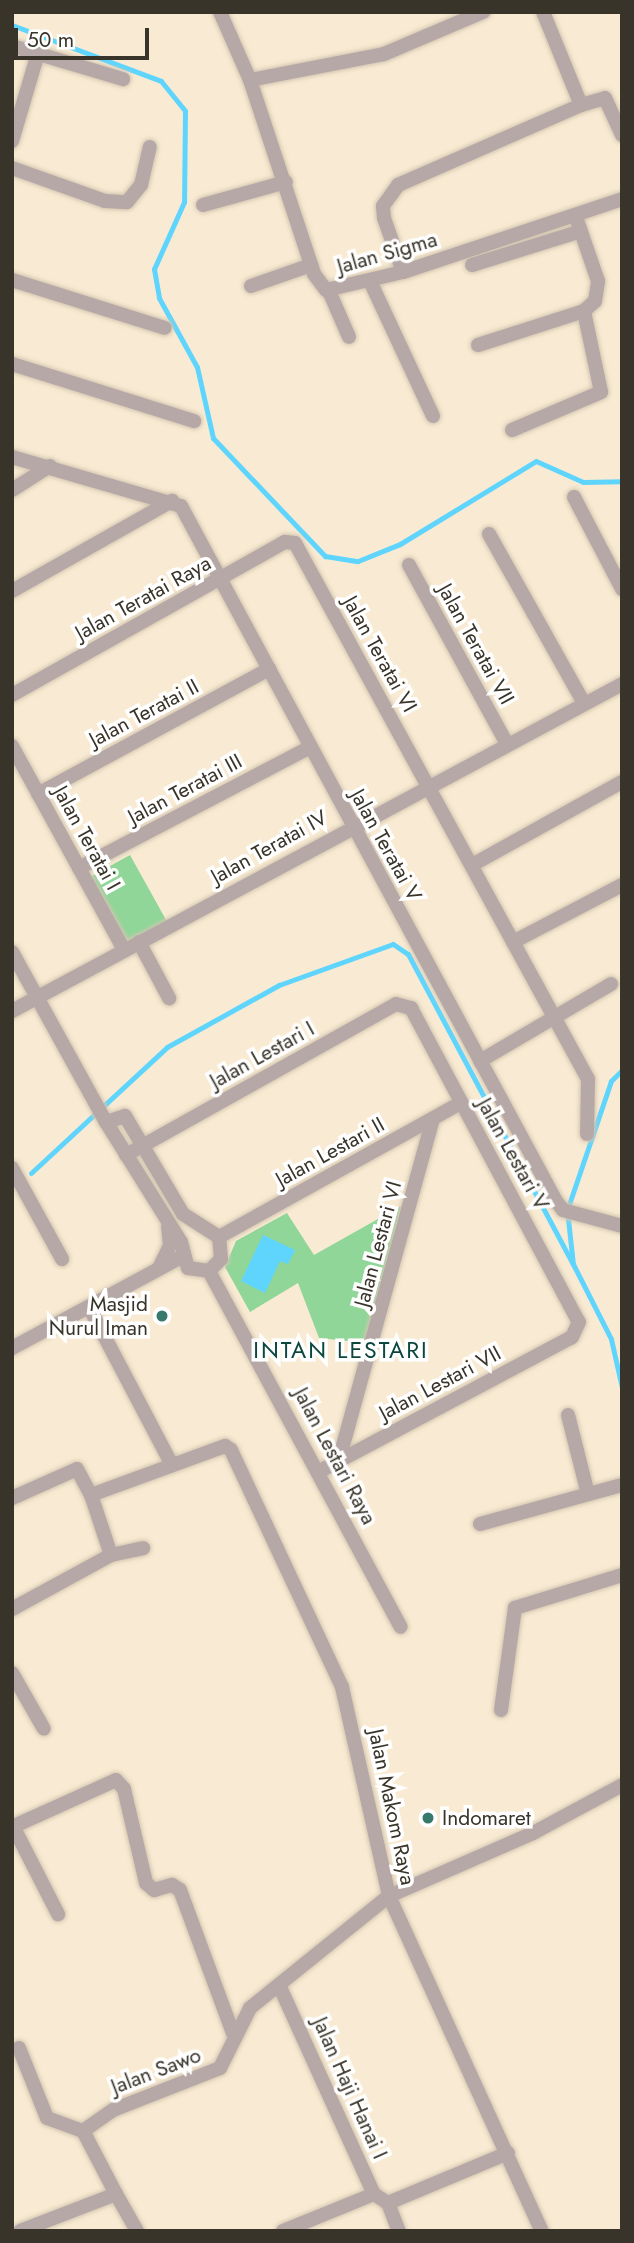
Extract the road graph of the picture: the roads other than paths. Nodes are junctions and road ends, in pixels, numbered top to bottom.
1 (220, 12) edge
2 (483, 12) edge
3 (543, 12) edge
4 (12, 46) edge
5 (38, 53) junction
6 (123, 79) dead end
7 (250, 80) junction
8 (581, 105) junction
9 (622, 135) edge
10 (12, 141) edge
11 (150, 147) dead end
12 (12, 168) edge
13 (286, 182) junction
14 (622, 199) edge
15 (203, 205) dead end
16 (578, 225) junction
17 (311, 265) junction
18 (472, 265) dead end
19 (403, 272) junction
20 (12, 280) edge
21 (370, 281) junction
22 (251, 286) dead end
23 (329, 291) junction
24 (584, 311) junction
25 (165, 328) dead end
26 (349, 337) dead end
27 (478, 345) dead end
28 (12, 364) edge
29 (433, 416) dead end
30 (194, 421) dead end
31 (512, 430) dead end
32 (12, 457) edge
33 (50, 466) junction
34 (12, 490) edge
35 (574, 497) dead end
36 (172, 501) junction
37 (489, 534) dead end
38 (295, 543) joint
39 (409, 565) dead end
40 (218, 580) junction
41 (622, 589) edge
42 (12, 591) edge
43 (269, 669) junction
44 (622, 684) edge
45 (12, 695) edge
46 (584, 703) junction
47 (506, 742) junction
48 (12, 746) edge
49 (310, 747) junction
50 (622, 782) edge
51 (427, 785) junction
52 (38, 794) junction
53 (351, 826) junction
54 (472, 865) junction
55 (79, 868) junction
56 (622, 885) edge
57 (139, 942) junction
58 (513, 942) junction
59 (124, 950) junction
60 (12, 951) edge
61 (611, 984) dead end
62 (37, 997) junction
63 (169, 998) dead end
64 (402, 1003) joint
65 (12, 1011) edge
66 (554, 1016) junction
67 (480, 1061) junction
68 (461, 1103) junction
69 (101, 1113) junction
70 (432, 1119) junction
71 (587, 1134) dead end
72 (142, 1145) junction
73 (126, 1155) junction
74 (12, 1168) edge
75 (167, 1222) junction
76 (622, 1226) edge
77 (219, 1237) junction
78 (181, 1257) junction
79 (62, 1259) dead end
80 (159, 1268) junction
81 (209, 1270) junction
82 (89, 1307) junction
83 (577, 1329) joint
84 (12, 1348) edge
85 (568, 1415) dead end
86 (339, 1460) junction
87 (172, 1465) junction
88 (320, 1471) junction
89 (622, 1485) edge
90 (588, 1494) junction
91 (91, 1495) junction
92 (12, 1498) edge
93 (480, 1524) dead end
94 (143, 1548) dead end
95 (111, 1555) junction
96 (622, 1575) edge
97 (12, 1609) edge
98 (401, 1627) dead end
99 (12, 1673) edge
100 (501, 1710) dead end
101 (44, 1729) dead end
102 (622, 1785) edge
103 (13, 1828) edge
104 (389, 1896) junction
105 (58, 1914) dead end
106 (279, 1985) junction
107 (233, 2033) junction
108 (19, 2048) dead end
109 (83, 2131) junction
110 (508, 2153) junction
111 (116, 2194) junction
112 (374, 2194) junction
113 (388, 2203) junction
114 (20, 2231) edge
115 (137, 2231) edge
116 (283, 2231) edge
117 (399, 2231) edge
118 (542, 2231) edge

1 - 7 street, Jalan Sigma
2 - 7 street
3 - 8 street
4 - 5 street
5 - 6 street
5 - 10 street
7 - 13 street, Jalan Sigma
8 - 9 street
8 - 19 street
11 - 12 street
13 - 15 street
13 - 17 street, Jalan Sigma
14 - 16 street, Jalan Sigma
16 - 18 street
16 - 19 street, Jalan Sigma
16 - 24 street
17 - 22 street
17 - 23 street, Jalan Sigma
19 - 21 street, Jalan Sigma
20 - 25 street
21 - 23 street, Jalan Sigma
21 - 29 street
23 - 26 street
24 - 27 street
24 - 31 street
28 - 30 street
32 - 33 street
33 - 34 street
33 - 36 street
35 - 41 street
36 - 40 street, Jalan Teratai V
36 - 42 street
37 - 46 street
38 - 40 street, Jalan Teratai Raya
38 - 51 street, Jalan Teratai VI
39 - 47 street, Jalan Teratai VII
40 - 43 street, Jalan Teratai V
40 - 45 street, Jalan Teratai Raya
43 - 49 street, Jalan Teratai V
43 - 52 street, Jalan Teratai II
44 - 46 street, Jalan Teratai IV
46 - 47 street, Jalan Teratai IV
47 - 51 street, Jalan Teratai IV
48 - 52 street, Jalan Teratai I
49 - 53 street, Jalan Teratai V
49 - 55 street, Jalan Teratai III
50 - 54 street
51 - 53 street, Jalan Teratai IV
51 - 54 street, Jalan Teratai VI
52 - 55 street, Jalan Teratai I
53 - 57 street, Jalan Teratai IV
53 - 67 street, Jalan Teratai V
54 - 58 street, Jalan Teratai VI
55 - 59 street, Jalan Teratai I
56 - 58 street
57 - 59 street, Jalan Teratai IV
57 - 63 street
58 - 66 street, Jalan Teratai VI
59 - 62 street, Jalan Teratai IV
60 - 62 street
61 - 66 street
62 - 65 street, Jalan Teratai IV
62 - 69 street
64 - 68 street, Jalan Lestari V
64 - 72 street, Jalan Lestari I
66 - 67 street
66 - 71 street, Jalan Teratai VI
67 - 76 street, Jalan Teratai V
68 - 70 street, Jalan Lestari II
68 - 83 street, Jalan Lestari V
69 - 72 street
69 - 73 street
70 - 77 street, Jalan Lestari II
70 - 86 street, Jalan Lestari VI
72 - 73 street, Jalan Lestari I
72 - 77 street
73 - 75 street
74 - 79 street
75 - 78 street
75 - 80 street
77 - 81 street
78 - 80 street
78 - 81 street
80 - 82 street
81 - 88 street, Jalan Lestari Raya
82 - 84 street
82 - 87 street
83 - 86 street, Jalan Lestari VII
85 - 90 street
86 - 88 street, Jalan Lestari VII
87 - 91 street
87 - 104 street, Jalan Makom Raya
88 - 98 street, Jalan Lestari Raya
89 - 90 street
90 - 93 street
91 - 92 street
91 - 95 street
94 - 95 street
95 - 97 street
96 - 100 street
99 - 101 street
102 - 104 street, Jalan Sawo
103 - 105 street
103 - 107 street
104 - 106 street, Jalan Sawo
104 - 110 street, Jalan Makom Raya
106 - 107 street, Jalan Sawo
106 - 112 street, Jalan Haji Hanai I
107 - 109 street, Jalan Sawo
108 - 109 street
109 - 111 street
110 - 113 street
110 - 118 street, Jalan Makom Raya
111 - 114 street
111 - 115 street
112 - 113 street
112 - 116 street
113 - 117 street

